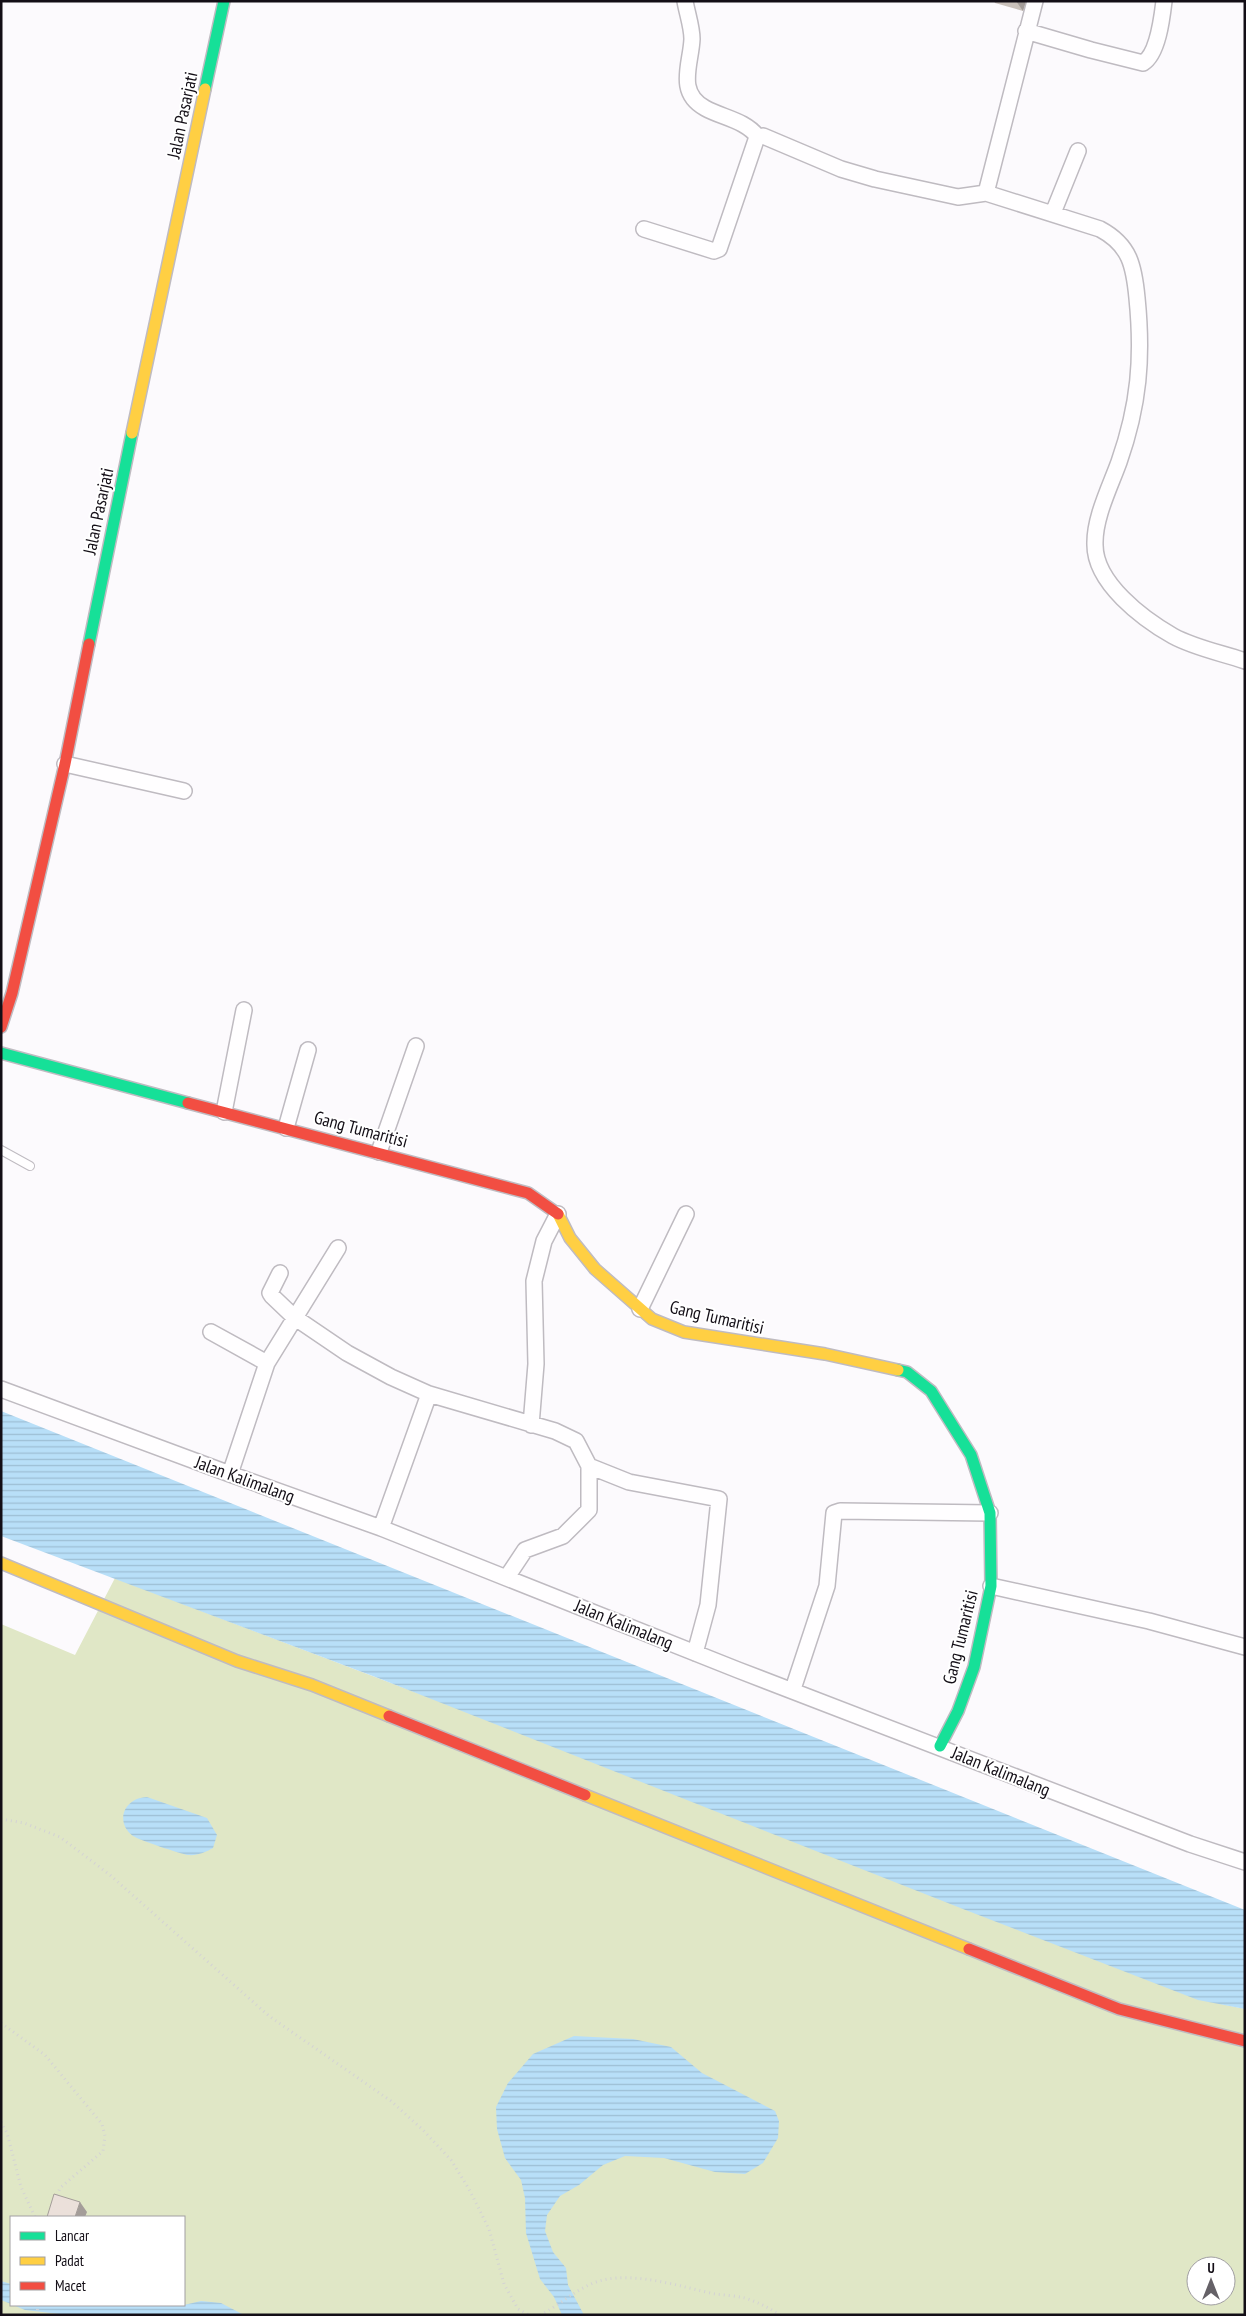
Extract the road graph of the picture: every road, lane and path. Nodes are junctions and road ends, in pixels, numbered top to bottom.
1 (224, 1) edge
2 (685, 1) edge
3 (1035, 1) edge
4 (1164, 1) edge
5 (1026, 31) junction
6 (758, 137) junction
7 (1078, 151) dead end
8 (986, 193) junction
9 (1053, 213) junction
10 (644, 229) dead end
11 (1245, 661) edge
12 (65, 764) junction
13 (184, 791) dead end
14 (244, 1010) dead end
15 (1, 1027) edge
16 (416, 1046) dead end
17 (308, 1050) dead end
18 (1, 1053) edge
19 (224, 1112) junction
20 (286, 1128) junction
21 (1, 1150) edge
22 (379, 1152) junction
23 (30, 1166) dead end
24 (558, 1214) junction
25 (686, 1214) dead end
26 (338, 1248) dead end
27 (280, 1273) dead end
28 (640, 1309) junction
29 (294, 1317) junction
30 (211, 1332) dead end
31 (267, 1363) junction
32 (1, 1389) edge
33 (429, 1394) junction
34 (531, 1425) junction
35 (589, 1466) junction
36 (230, 1474) junction
37 (990, 1513) junction
38 (381, 1528) junction
39 (1, 1563) edge
40 (507, 1577) junction
41 (991, 1586) junction
42 (1245, 1647) edge
43 (695, 1653) junction
44 (793, 1690) junction
45 (940, 1746) junction
46 (1, 1819) edge
47 (1245, 1862) edge
48 (1, 2022) edge
49 (1245, 2041) edge
50 (1, 2122) edge
51 (54, 2204) edge
52 (35, 2216) edge
53 (529, 2315) edge
54 (540, 2315) edge
55 (780, 2315) edge

1 - 12 street, Jalan Pasarjati
2 - 6 street
3 - 5 street
4 - 5 street
5 - 8 street
6 - 8 street
6 - 10 street
7 - 9 street
8 - 9 street
9 - 11 street
12 - 13 street
12 - 15 street, Jalan Pasarjati
14 - 19 street
16 - 22 street
17 - 20 street
18 - 19 street, Gang Tumaritisi
19 - 20 street, Gang Tumaritisi
20 - 22 street, Gang Tumaritisi
21 - 23 lane
22 - 24 street, Gang Tumaritisi
24 - 28 street, Gang Tumaritisi
24 - 34 street
25 - 28 street
26 - 29 street
27 - 29 street
28 - 37 street, Gang Tumaritisi
29 - 31 street
29 - 33 street
30 - 31 street
31 - 36 street
32 - 36 street, Jalan Kalimalang
33 - 34 street
33 - 38 street
34 - 35 street
35 - 40 street
35 - 43 street
36 - 38 street, Jalan Kalimalang
37 - 41 street, Gang Tumaritisi
37 - 44 street
38 - 40 street, Jalan Kalimalang
39 - 49 street
40 - 43 street, Jalan Kalimalang
41 - 42 street
41 - 45 street, Gang Tumaritisi
43 - 44 street, Jalan Kalimalang
44 - 45 street, Jalan Kalimalang
45 - 47 street, Jalan Kalimalang
46 - 53 path
48 - 51 path
50 - 52 path
54 - 55 path

